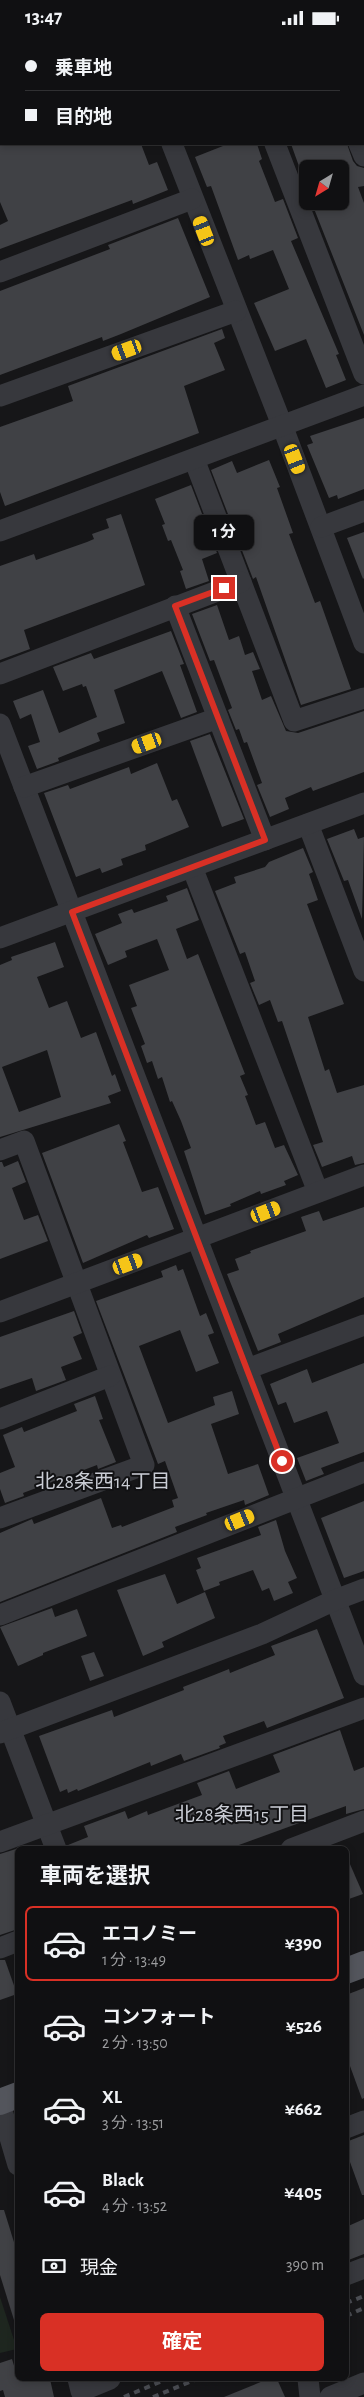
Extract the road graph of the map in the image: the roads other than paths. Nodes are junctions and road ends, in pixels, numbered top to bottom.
1 (172, 145) edge
2 (275, 145) edge
3 (192, 199) junction
4 (0, 272) edge
5 (236, 311) junction
6 (364, 374) edge
7 (364, 395) edge
8 (0, 396) edge
9 (282, 425) junction
10 (194, 459) junction
11 (364, 511) edge
12 (320, 527) junction
13 (0, 531) edge
14 (241, 582) junction
15 (175, 606) junction
16 (363, 640) edge
17 (0, 674) edge
18 (364, 697) edge
19 (218, 717) junction
20 (0, 723) edge
21 (24, 787) junction
22 (364, 803) edge
23 (308, 824) junction
24 (265, 840) junction
25 (192, 867) junction
26 (72, 912) junction
27 (0, 938) edge
28 (364, 971) edge
29 (0, 1150) edge
30 (364, 1175) edge
31 (318, 1192) junction
32 (197, 1238) junction
33 (77, 1283) junction
34 (0, 1312) edge
35 (364, 1325) edge
36 (247, 1369) junction
37 (110, 1376) junction
38 (0, 1419) edge
39 (364, 1472) edge
40 (296, 1498) junction
41 (0, 1518) edge
42 (364, 1589) edge
43 (335, 1599) junction
44 (0, 1615) edge
45 (364, 1675) edge
46 (0, 1702) edge
47 (364, 1708) edge
48 (5, 1731) edge
49 (364, 1821) edge
50 (47, 1825) junction
51 (0, 1842) edge
52 (55, 1846) edge
53 (299, 1846) edge
54 (15, 1942) edge
55 (0, 1948) edge
56 (364, 1964) edge
57 (349, 1970) edge
58 (15, 2096) edge
59 (0, 2103) edge
60 (364, 2121) edge
61 (349, 2127) edge
62 (15, 2155) edge
63 (364, 2268) edge
64 (349, 2274) edge
65 (78, 2381) edge
66 (105, 2381) edge
67 (308, 2381) edge
68 (364, 2383) edge
69 (310, 2397) edge
70 (330, 2397) edge

1 - 3 street
2 - 6 street
3 - 4 street
3 - 5 street
5 - 8 street
5 - 9 street
7 - 9 street
9 - 10 street
9 - 12 street
10 - 13 street
10 - 14 street
11 - 12 street
12 - 16 street
14 - 15 street
14 - 18 street
15 - 17 street
15 - 19 street
19 - 21 street
19 - 24 street
20 - 21 street
21 - 26 street
22 - 23 street
23 - 24 street
23 - 28 street
24 - 25 street
25 - 26 street
25 - 31 street
26 - 27 street
26 - 32 street
29 - 33 street
30 - 31 street
31 - 32 street
32 - 33 street
32 - 36 street
33 - 34 street
33 - 37 street
35 - 36 street
36 - 40 street
37 - 38 street
37 - 41 street
39 - 40 street
40 - 43 street
40 - 44 street
42 - 43 street
43 - 45 street
43 - 48 street
46 - 48 street
47 - 50 street
48 - 50 street
49 - 53 street
50 - 51 street
50 - 52 street
54 - 55 street
56 - 57 main road
58 - 59 main road
59 - 62 street
60 - 61 street
63 - 64 street
65 - 66 street
67 - 69 street
68 - 70 street

